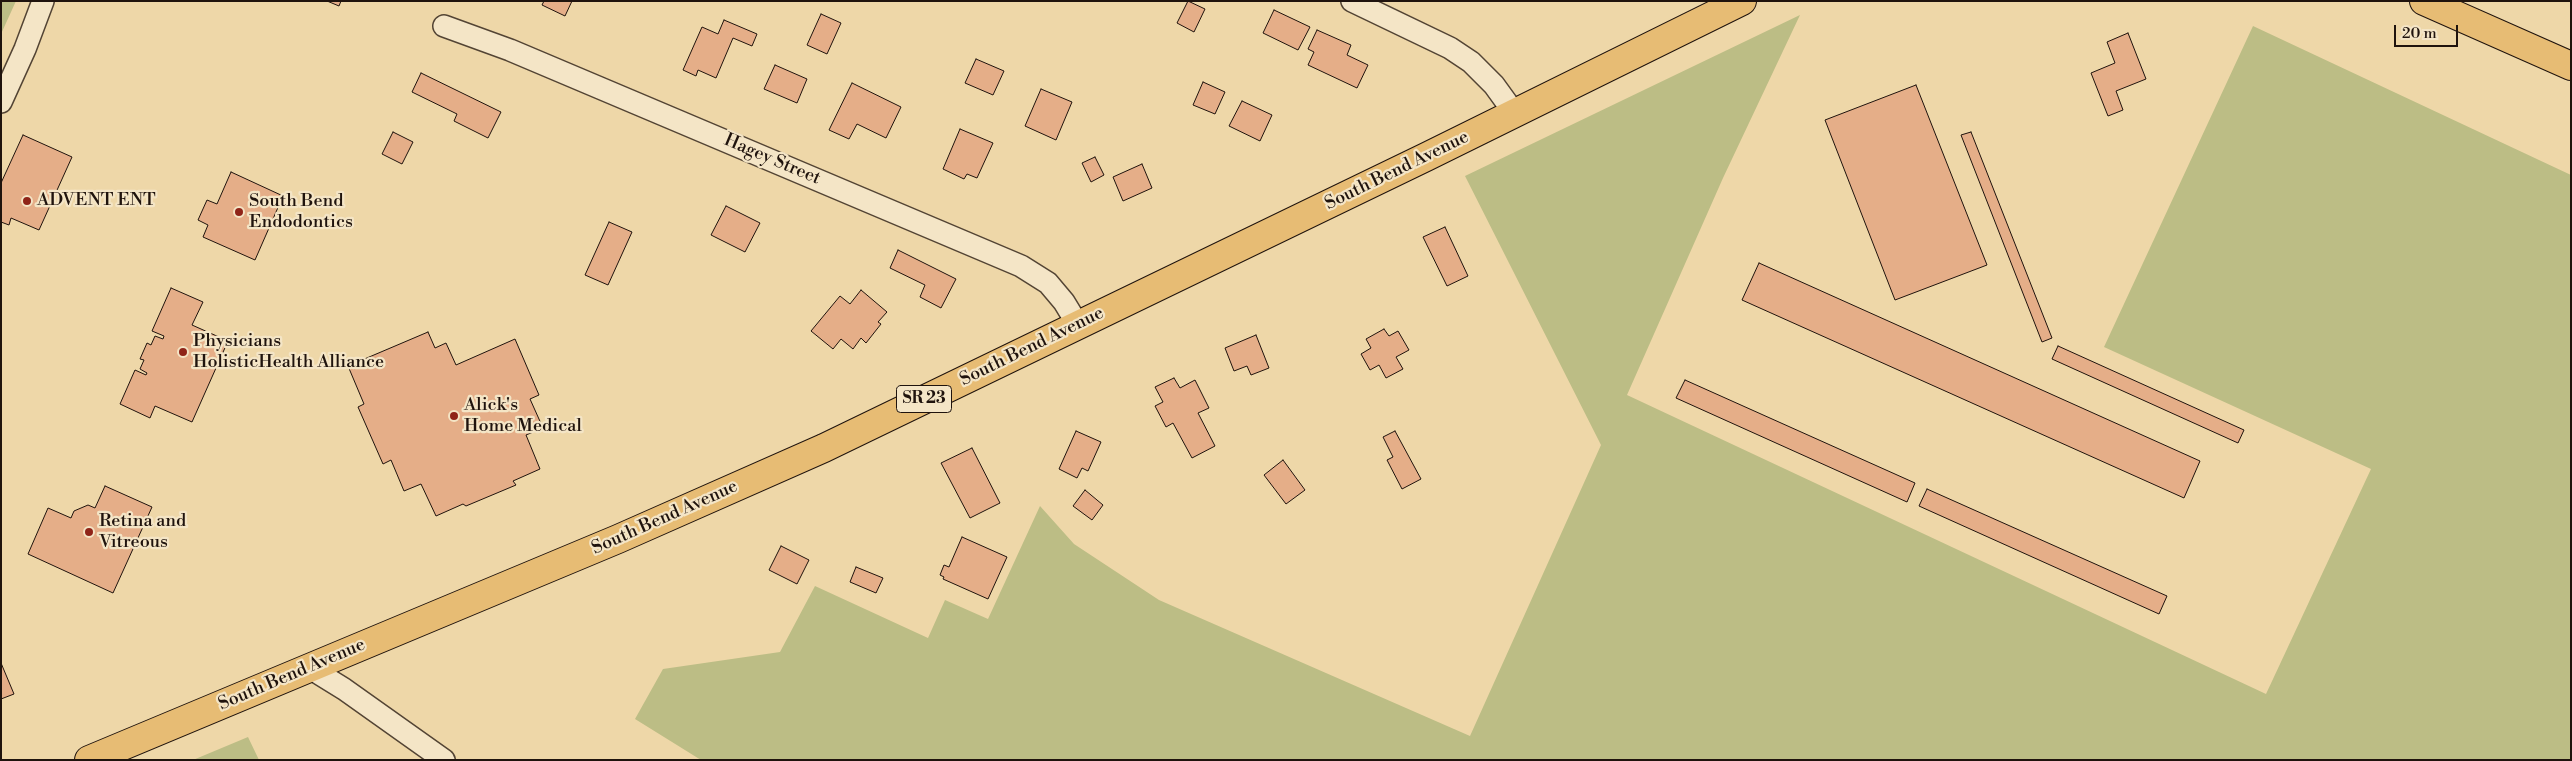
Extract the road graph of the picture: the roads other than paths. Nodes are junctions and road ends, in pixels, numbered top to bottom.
1 (43, 1) edge
2 (1352, 1) edge
3 (1742, 1) edge
4 (2424, 1) edge
5 (444, 26) dead end
6 (2571, 66) edge
7 (1, 102) edge
8 (1515, 114) junction
9 (1078, 326) junction
10 (310, 668) junction
11 (89, 760) edge
12 (444, 760) edge

1 - 7 street
2 - 8 street
3 - 8 main road, South Bend Avenue / SR 23
4 - 6 main road
5 - 9 street, Hagey Street
8 - 9 main road, South Bend Avenue / SR 23
9 - 10 main road, South Bend Avenue / SR 23
10 - 11 main road, South Bend Avenue / SR 23
10 - 12 street

